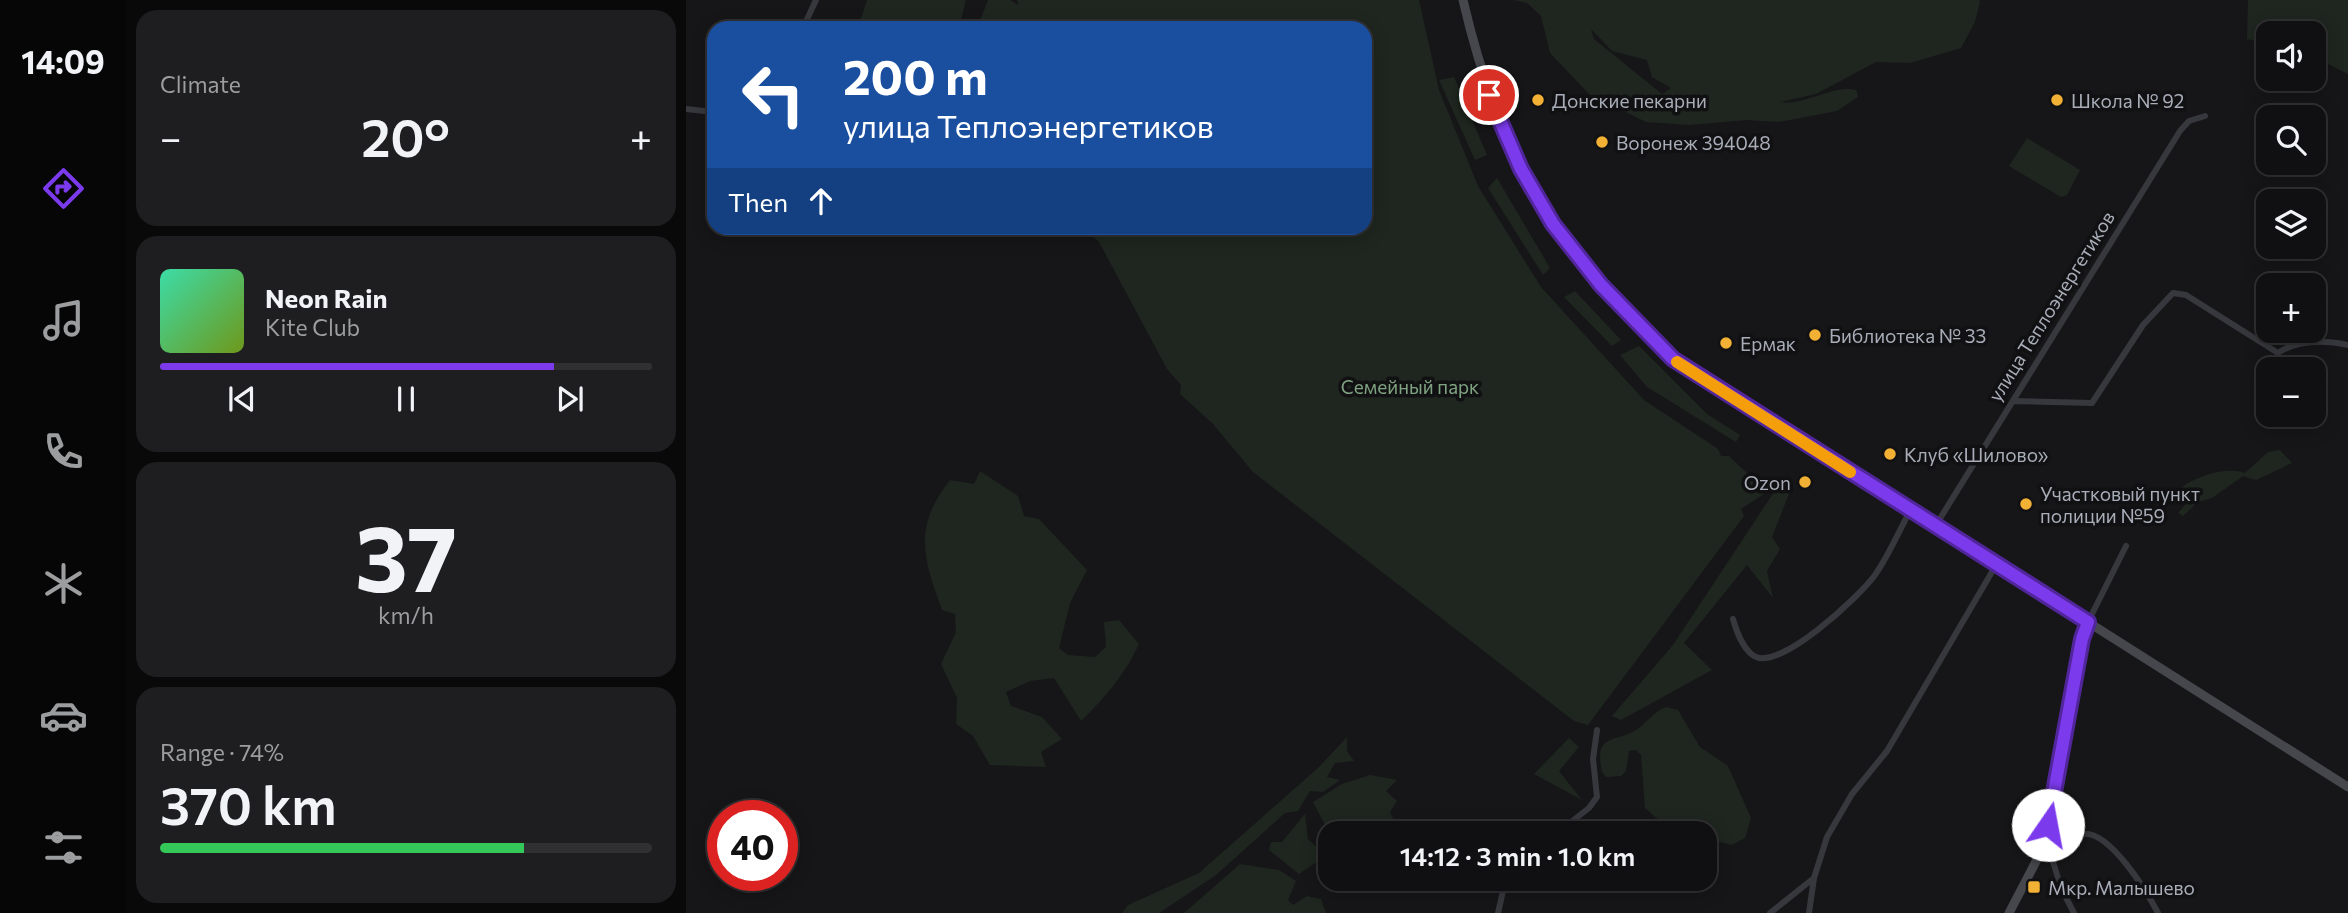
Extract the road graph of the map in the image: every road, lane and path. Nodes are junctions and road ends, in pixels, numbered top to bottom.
1 (816, 0) edge
2 (1463, 0) edge
3 (806, 21) edge
4 (686, 109) edge
5 (707, 110) edge
6 (2204, 116) dead end
7 (2348, 345) edge
8 (2013, 401) junction
9 (1910, 509) junction
10 (1936, 525) junction
11 (2126, 546) dead end
12 (1996, 565) junction
13 (1733, 619) dead end
14 (2088, 622) junction
15 (1597, 730) dead end
16 (2348, 787) edge
17 (1572, 821) edge
18 (2046, 852) junction
19 (1814, 878) junction
20 (1503, 891) edge
21 (1498, 913) edge
22 (1770, 913) edge
23 (1809, 913) edge
24 (2010, 913) edge
25 (2074, 913) edge
26 (2158, 913) edge

1 - 3 street
2 - 9 street
4 - 5 street
6 - 8 street, улица Теплоэнергетиков
7 - 8 street
8 - 10 street, улица Теплоэнергетиков
9 - 10 street
9 - 13 street
10 - 12 street
11 - 14 street
12 - 14 street
12 - 19 street
14 - 16 street
14 - 18 street
15 - 17 street
18 - 24 street
18 - 25 street
18 - 26 street
19 - 22 street
19 - 23 street
20 - 21 street

